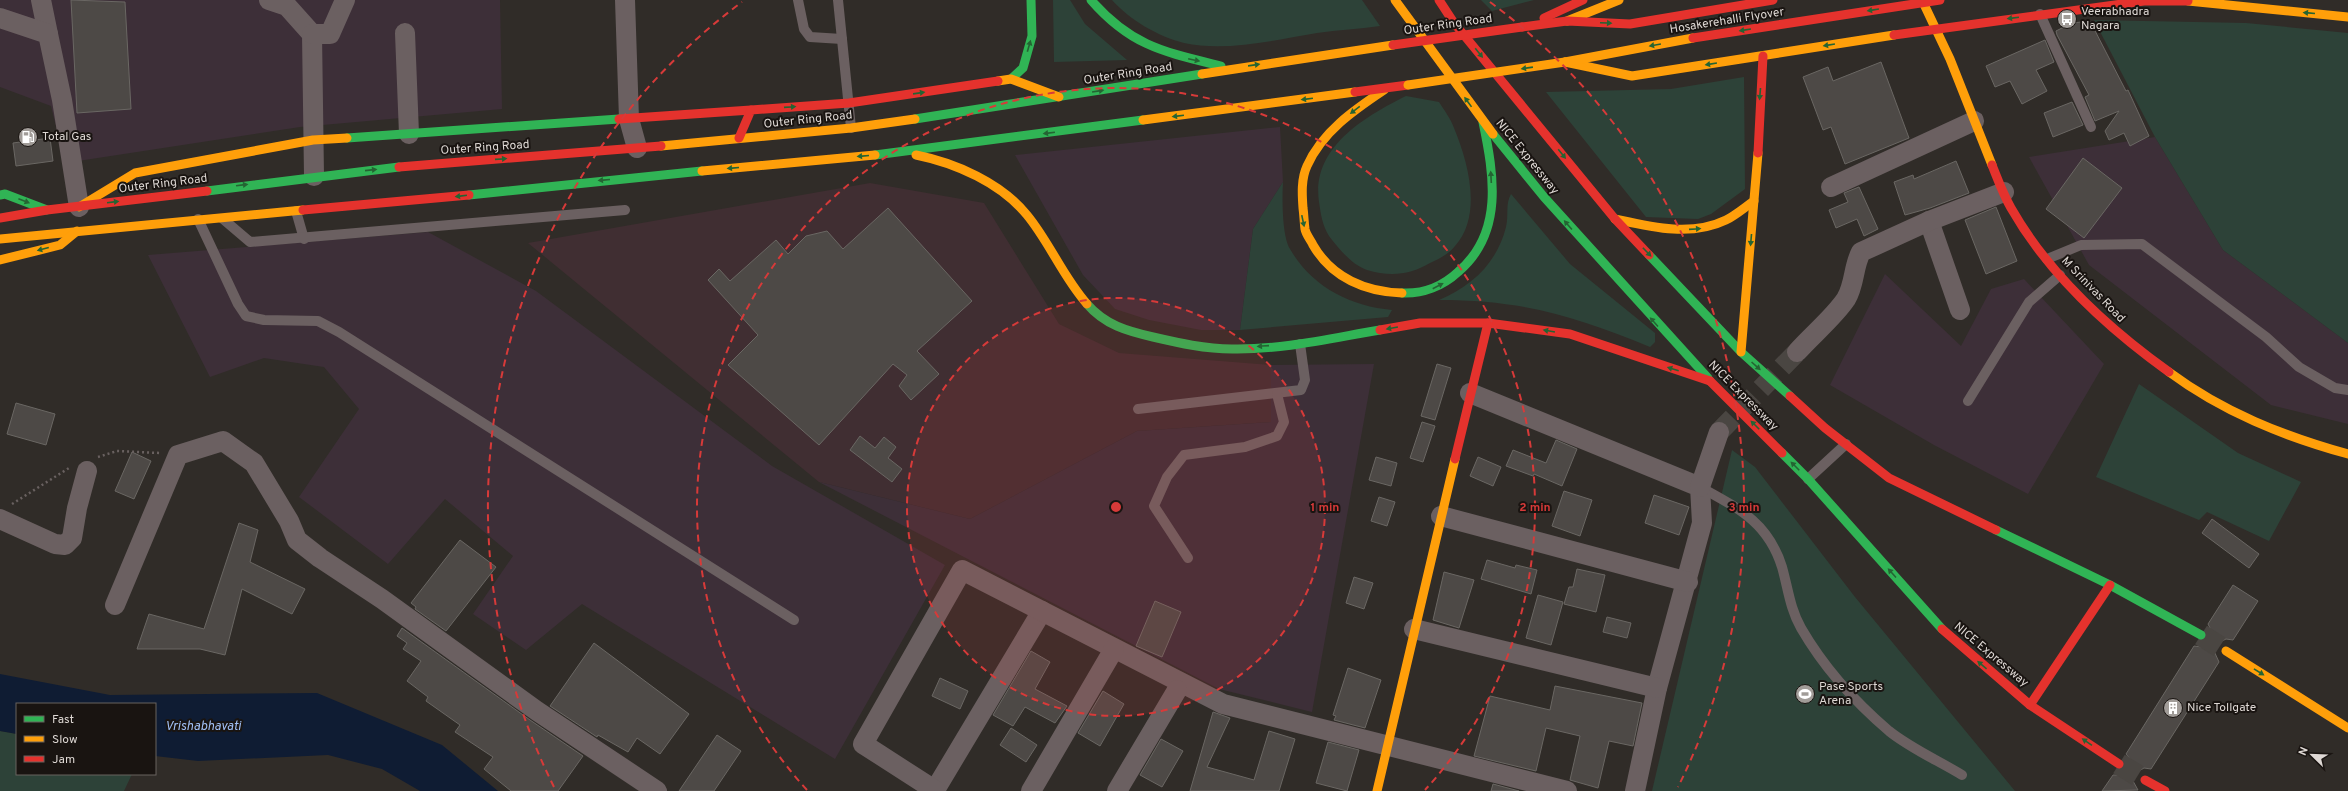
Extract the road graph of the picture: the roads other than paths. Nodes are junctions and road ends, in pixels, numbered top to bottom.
1 (41, 0) edge
2 (269, 0) edge
3 (345, 0) edge
4 (625, 0) edge
5 (798, 0) edge
6 (838, 0) edge
7 (1031, 0) edge
8 (1091, 0) edge
9 (1395, 0) edge
10 (1439, 0) edge
11 (1583, 0) edge
12 (1618, 0) edge
13 (1773, 0) edge
14 (1922, 0) edge
15 (1940, 0) edge
16 (2040, 14) junction
17 (2348, 17) edge
18 (0, 18) edge
19 (1567, 21) junction
20 (1522, 27) junction
21 (1937, 28) junction
22 (405, 33) dead end
23 (48, 34) junction
24 (312, 34) junction
25 (842, 39) junction
26 (1764, 56) junction
27 (1565, 62) junction
28 (1232, 69) junction
29 (1011, 79) junction
30 (1387, 88) junction
31 (1060, 97) junction
32 (849, 103) junction
33 (751, 110) junction
34 (629, 119) junction
35 (1974, 121) junction
36 (1483, 122) junction
37 (2091, 127) dead end
38 (851, 128) junction
39 (409, 134) junction
40 (739, 138) junction
41 (313, 140) junction
42 (637, 148) junction
43 (902, 152) junction
44 (314, 176) junction
45 (1831, 187) dead end
46 (2004, 192) junction
47 (0, 195) edge
48 (1754, 201) junction
49 (79, 207) junction
50 (47, 210) junction
51 (625, 210) dead end
52 (296, 211) junction
53 (0, 218) edge
54 (198, 219) junction
55 (223, 219) junction
56 (1615, 219) junction
57 (1930, 221) junction
58 (77, 231) junction
59 (0, 239) edge
60 (304, 239) junction
61 (2047, 259) junction
62 (0, 261) edge
63 (2060, 275) junction
64 (1960, 310) dead end
65 (1488, 323) junction
66 (1300, 344) junction
67 (1741, 352) junction
68 (1797, 352) tunnel mouth
69 (1710, 381) junction
70 (2348, 390) edge
71 (1470, 393) junction
72 (1278, 394) junction
73 (1968, 402) dead end
74 (1138, 409) dead end
75 (1719, 432) tunnel mouth
76 (1846, 444) junction
77 (2348, 454) edge
78 (87, 471) dead end
79 (1808, 479) junction
80 (1700, 487) junction
81 (1441, 516) junction
82 (0, 520) edge
83 (1188, 558) dead end
84 (1688, 582) junction
85 (2110, 585) junction
86 (115, 605) dead end
87 (1042, 611) junction
88 (794, 620) dead end
89 (1414, 629) junction
90 (2201, 635) tunnel mouth
91 (1114, 649) junction
92 (2226, 651) tunnel mouth
93 (1657, 688) junction
94 (1177, 690) dead end
95 (2030, 705) junction
96 (2348, 728) edge
97 (1386, 747) junction
98 (2119, 764) tunnel mouth
99 (1962, 775) dead end
100 (2145, 780) tunnel mouth
101 (657, 791) edge
102 (935, 791) edge
103 (1031, 791) edge
104 (1117, 791) edge
105 (1377, 791) edge
106 (1567, 791) edge
107 (1635, 791) edge
108 (2165, 791) edge

1 - 23 street
2 - 24 street
3 - 24 street
4 - 34 street
5 - 25 lane
6 - 25 lane
29 -> 7 main road
8 -> 28 main road
36 -> 9 main road, NICE Expressway
10 -> 56 main road
11 - 20 main road
12 - 19 main road
19 -> 13 main road, Hosakerehalli Flyover
14 - 21 main road, M Srinivas Road
15 -> 27 main road, Hosakerehalli Flyover, bridge
17 -> 16 main road
16 -> 21 main road
16 - 37 lane
18 - 23 street
19 - 20 main road, Outer Ring Road
28 -> 20 main road, Outer Ring Road, bridge
21 -> 26 main road
21 - 35 main road, M Srinivas Road
22 - 39 street
23 - 49 street
24 - 41 street
25 - 32 lane
26 -> 27 main road
26 -> 48 main road
27 -> 30 main road, bridge
31 -> 28 main road, Outer Ring Road
29 - 31 main road
32 -> 29 main road
30 -> 36 main road
30 -> 43 main road
31 - 38 main road, Outer Ring Road
33 -> 32 main road
32 - 38 lane
33 - 34 main road
33 - 40 main road
34 - 39 main road
34 - 42 street
35 - 45 street
35 - 46 main road, M Srinivas Road
69 -> 36 main road, NICE Expressway
38 - 40 main road, Outer Ring Road
39 - 41 main road
40 - 42 main road, Outer Ring Road
41 - 44 street
41 - 49 main road
44 -> 42 main road, Outer Ring Road
43 -> 52 main road
66 -> 43 main road
49 -> 44 main road, Outer Ring Road
46 - 57 street
46 - 61 main road, M Srinivas Road
47 -> 50 main road
56 -> 48 main road
48 -> 67 main road
49 - 50 main road, Outer Ring Road
50 - 53 main road, Outer Ring Road
51 - 60 lane
52 - 55 main road
52 - 60 lane
54 - 55 main road
54 - 58 main road
54 - 88 lane
55 - 60 lane
56 -> 67 main road
57 - 64 street
57 - 68 street
58 - 59 main road
58 -> 62 main road
61 - 63 main road, M Srinivas Road
61 - 70 lane
63 - 73 lane
63 - 77 main road, M Srinivas Road
65 -> 66 main road
69 -> 65 main road
65 - 71 main road
66 - 72 lane
67 -> 76 main road
79 -> 69 main road, NICE Expressway, bridge
71 - 80 street
71 - 81 main road
72 - 74 lane
72 - 83 lane
75 - 80 street
76 - 79 lane
76 - 85 main road
78 - 82 street
95 -> 79 main road, NICE Expressway
80 - 84 street
80 - 99 lane
81 - 84 street
81 - 89 main road
84 - 93 street
85 - 90 main road
85 - 95 main road
86 - 101 street
87 - 91 street
87 - 102 street
87 - 102 street
89 - 93 street
89 - 97 main road
91 - 97 street
91 - 103 street
92 -> 96 main road
93 - 107 street
94 - 104 street
98 -> 95 main road, NICE Expressway
97 - 105 main road
97 - 106 street
100 - 108 main road

